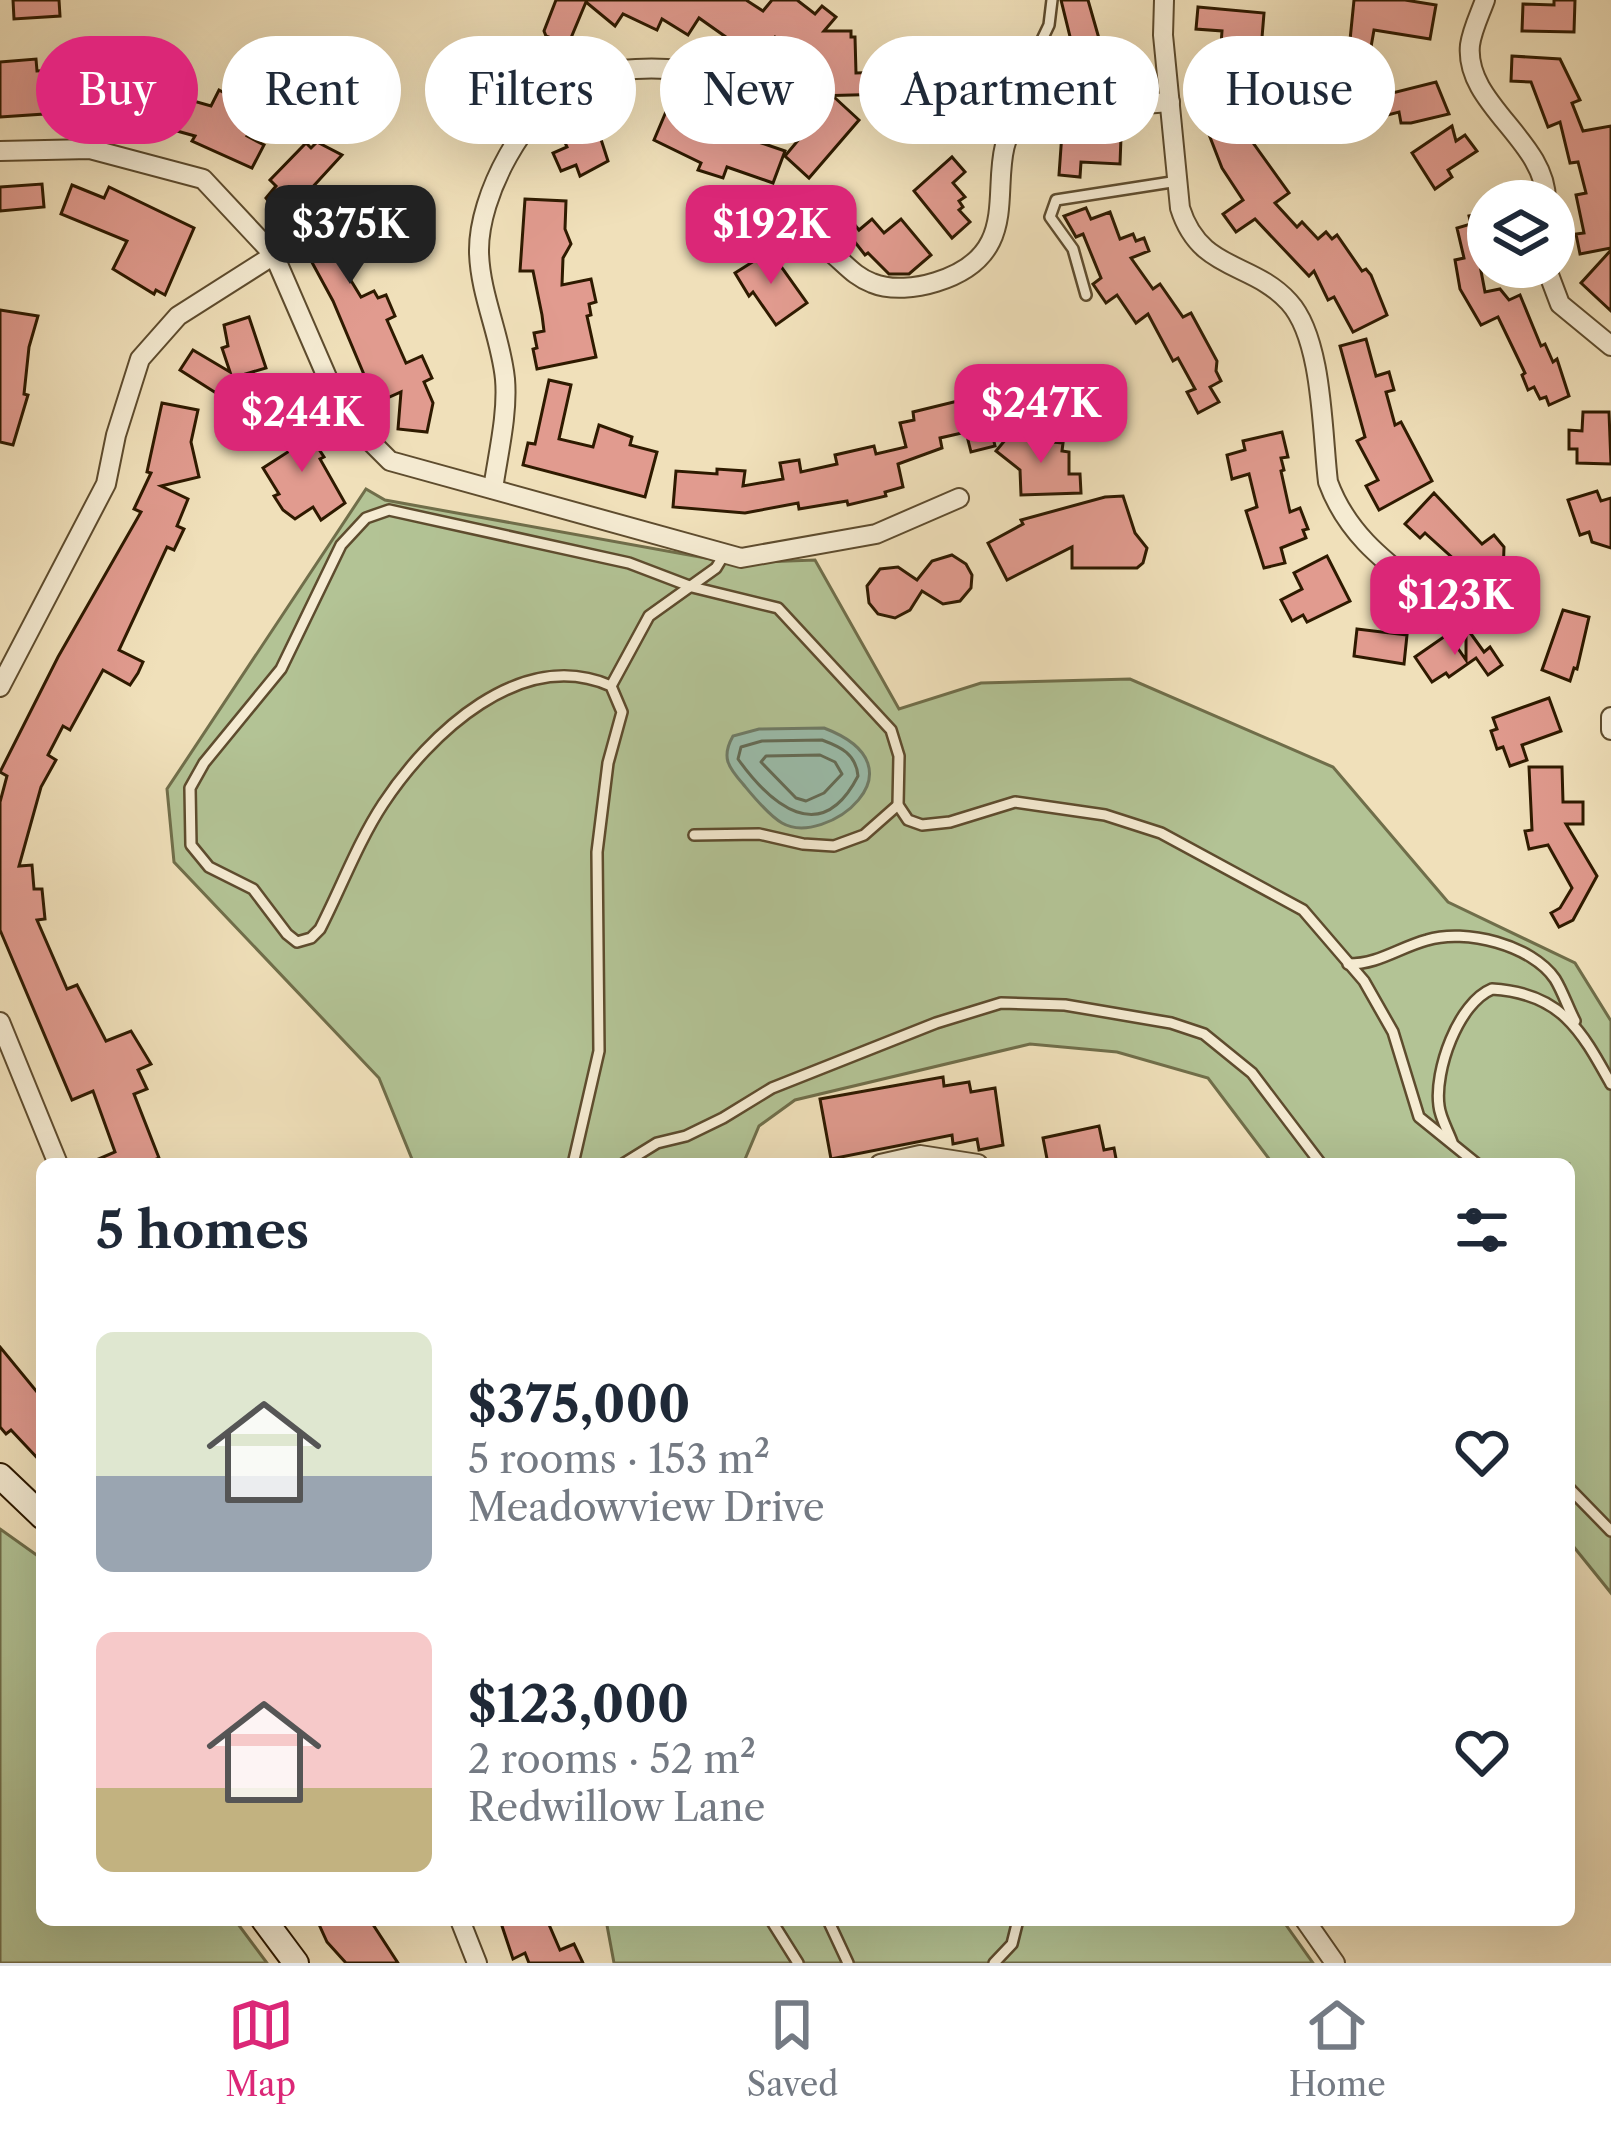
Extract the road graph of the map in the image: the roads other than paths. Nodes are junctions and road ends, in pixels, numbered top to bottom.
1 (1052, 0) edge
2 (1164, 0) edge
3 (1485, 0) edge
4 (1044, 36) edge
5 (660, 67) edge
6 (1170, 102) junction
7 (1159, 103) edge
8 (1004, 144) edge
9 (0, 151) edge
10 (1543, 180) edge
11 (1178, 181) junction
12 (802, 237) dead end
13 (274, 255) junction
14 (1554, 288) edge
15 (1086, 296) dead end
16 (1611, 346) edge
17 (493, 489) junction
18 (959, 498) dead end
19 (725, 554) junction
20 (692, 587) junction
21 (1420, 589) dead end
22 (611, 686) junction
23 (0, 687) edge
24 (1611, 717) edge
25 (1611, 730) edge
26 (898, 805) junction
27 (694, 835) dead end
28 (1348, 964) junction
29 (1575, 1021) junction
30 (0, 1022) edge
31 (1611, 1084) edge
32 (1453, 1144) junction
33 (56, 1158) edge
34 (573, 1158) edge
35 (633, 1158) edge
36 (907, 1158) edge
37 (938, 1158) edge
38 (1316, 1158) edge
39 (1470, 1158) edge
40 (0, 1476) edge
41 (1575, 1494) edge
42 (36, 1510) edge
43 (1611, 1531) edge
44 (268, 1926) edge
45 (462, 1926) edge
46 (775, 1926) edge
47 (831, 1926) edge
48 (1016, 1926) edge
49 (1309, 1926) edge
50 (296, 1963) edge
51 (477, 1963) edge
52 (798, 1963) edge
53 (848, 1963) edge
54 (994, 1963) edge
55 (1335, 1963) edge

1 - 4 lane
2 - 6 street
3 - 10 street
5 - 17 street
6 - 7 street
6 - 11 street
8 - 12 street
9 - 13 street
11 - 15 lane
11 - 21 street
13 - 17 street
13 - 23 street
14 - 16 street
17 - 19 street
18 - 19 street
19 - 20 lane
20 - 22 lane
20 - 22 lane
20 - 26 lane
22 - 34 lane
24 - 25 street
26 - 27 lane
26 - 28 lane
28 - 29 lane
28 - 32 lane
29 - 31 lane
29 - 32 lane
30 - 33 street
32 - 39 lane
35 - 38 lane
36 - 37 street
40 - 42 street
41 - 43 lane
44 - 50 street
45 - 51 street
46 - 52 lane
47 - 53 lane
48 - 54 lane
49 - 55 street

